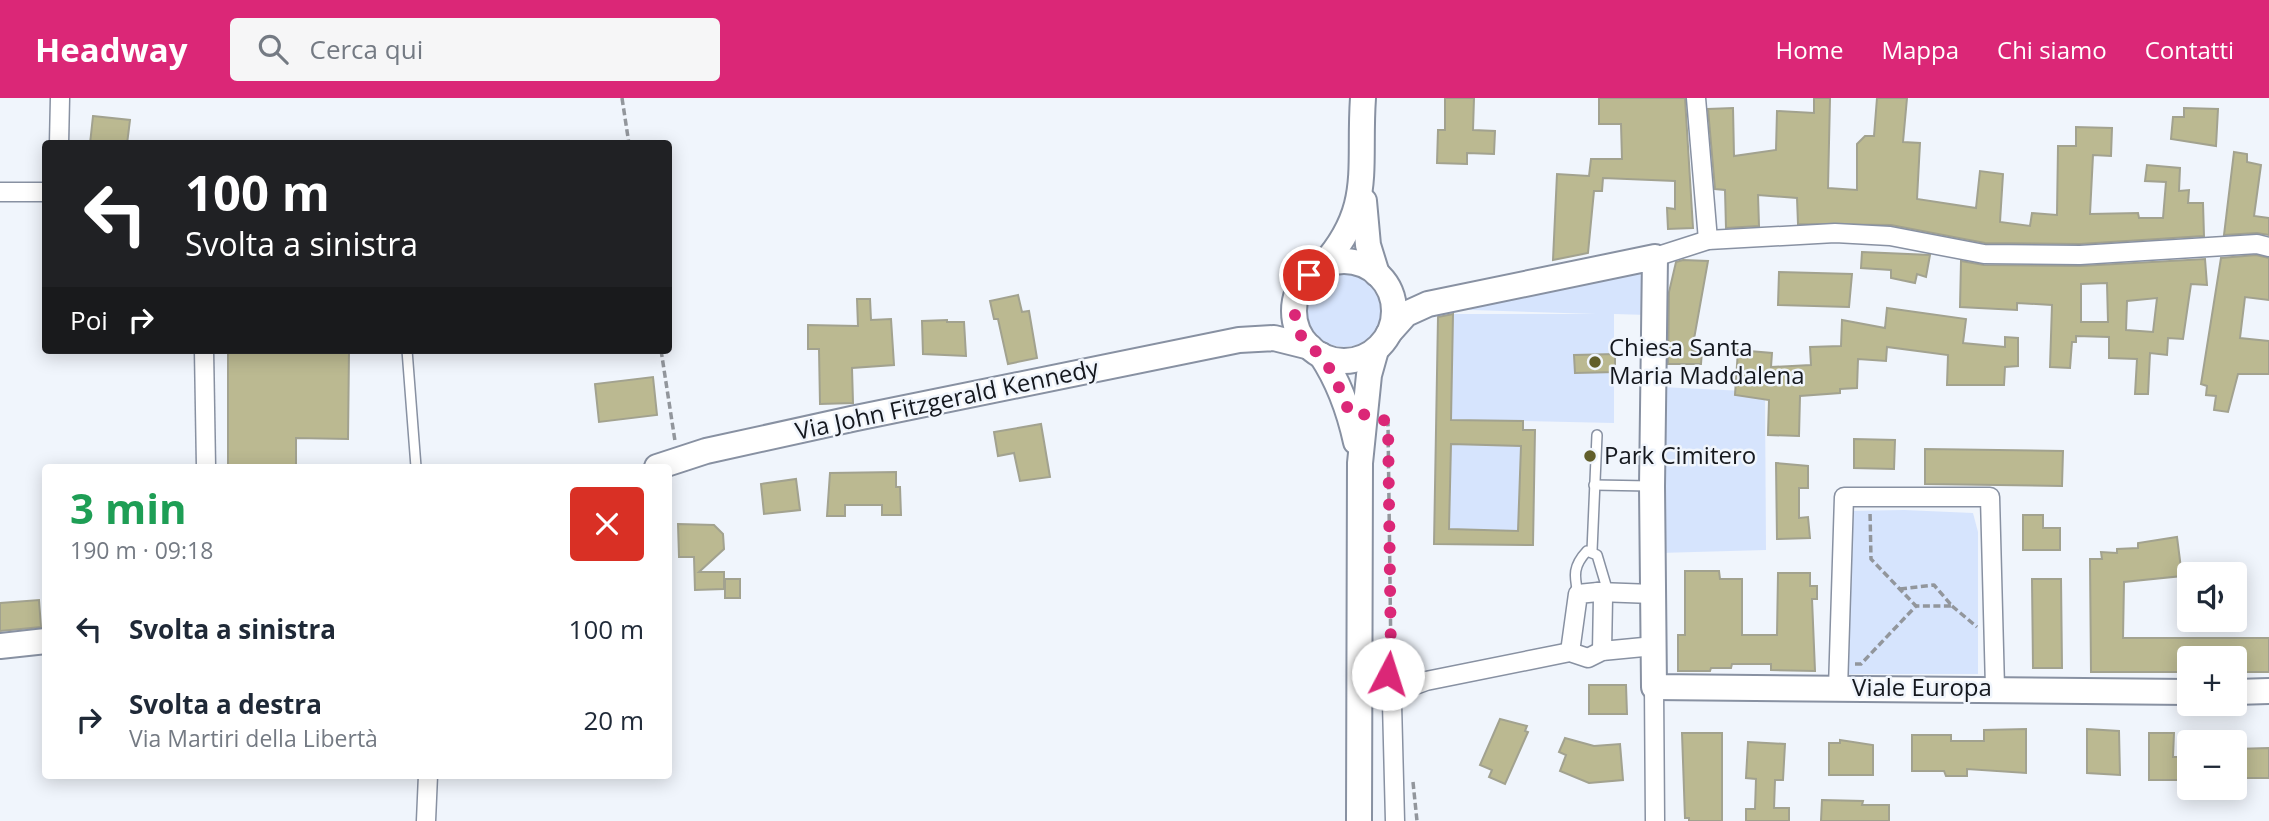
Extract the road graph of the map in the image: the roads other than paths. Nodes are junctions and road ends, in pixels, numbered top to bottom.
1 (60, 98) edge
2 (1363, 98) edge
3 (1696, 98) edge
4 (60, 140) edge
5 (1363, 186) junction
6 (0, 192) edge
7 (42, 192) edge
8 (1708, 240) junction
9 (2269, 247) edge
10 (1655, 257) junction
11 (1322, 266) junction
12 (1381, 278) junction
13 (1462, 296) junction
14 (1295, 303) junction
15 (1239, 341) junction
16 (1383, 342) junction
17 (1316, 351) junction
18 (204, 354) edge
19 (407, 354) edge
20 (1597, 435) dead end
21 (1360, 463) junction
22 (206, 464) edge
23 (416, 464) edge
24 (667, 464) edge
25 (1594, 485) junction
26 (1652, 486) junction
27 (1592, 551) junction
28 (1603, 592) junction
29 (1577, 594) junction
30 (1653, 594) junction
31 (42, 641) edge
32 (0, 646) edge
33 (1654, 646) junction
34 (1602, 651) junction
35 (1570, 652) junction
36 (1838, 677) junction
37 (1654, 687) junction
38 (1995, 688) junction
39 (2247, 691) edge
40 (2269, 691) edge
41 (2177, 692) edge
42 (428, 779) edge
43 (426, 821) edge
44 (1359, 821) edge
45 (1395, 821) edge
46 (1655, 821) edge

1 - 4 street
2 - 5 main road
3 - 8 street
5 - 11 main road
5 - 12 main road
6 - 7 street
8 - 9 street
8 - 10 street
10 - 13 main road
10 - 26 main road
11 - 12 main road
11 - 14 main road
12 - 13 main road
12 - 16 main road
13 - 16 main road
14 - 15 main road, Via John Fitzgerald Kennedy
14 - 17 main road
15 - 17 main road, Via John Fitzgerald Kennedy
15 - 24 main road, Via John Fitzgerald Kennedy
16 - 17 main road
16 - 21 main road
17 - 21 main road
18 - 22 street
19 - 23 lane
20 - 25 lane
21 - 44 main road
25 - 26 lane
25 - 27 lane
26 - 30 main road
27 - 28 lane
27 - 29 lane
28 - 29 street
28 - 30 street
28 - 34 street
29 - 35 street
30 - 33 main road
31 - 32 main road
33 - 34 street
33 - 37 main road
34 - 35 street
35 - 45 street
36 - 37 main road, Viale Europa
36 - 38 main road, Viale Europa
36 - 38 street
37 - 46 street
38 - 41 main road, Viale Europa
39 - 40 main road
42 - 43 street

